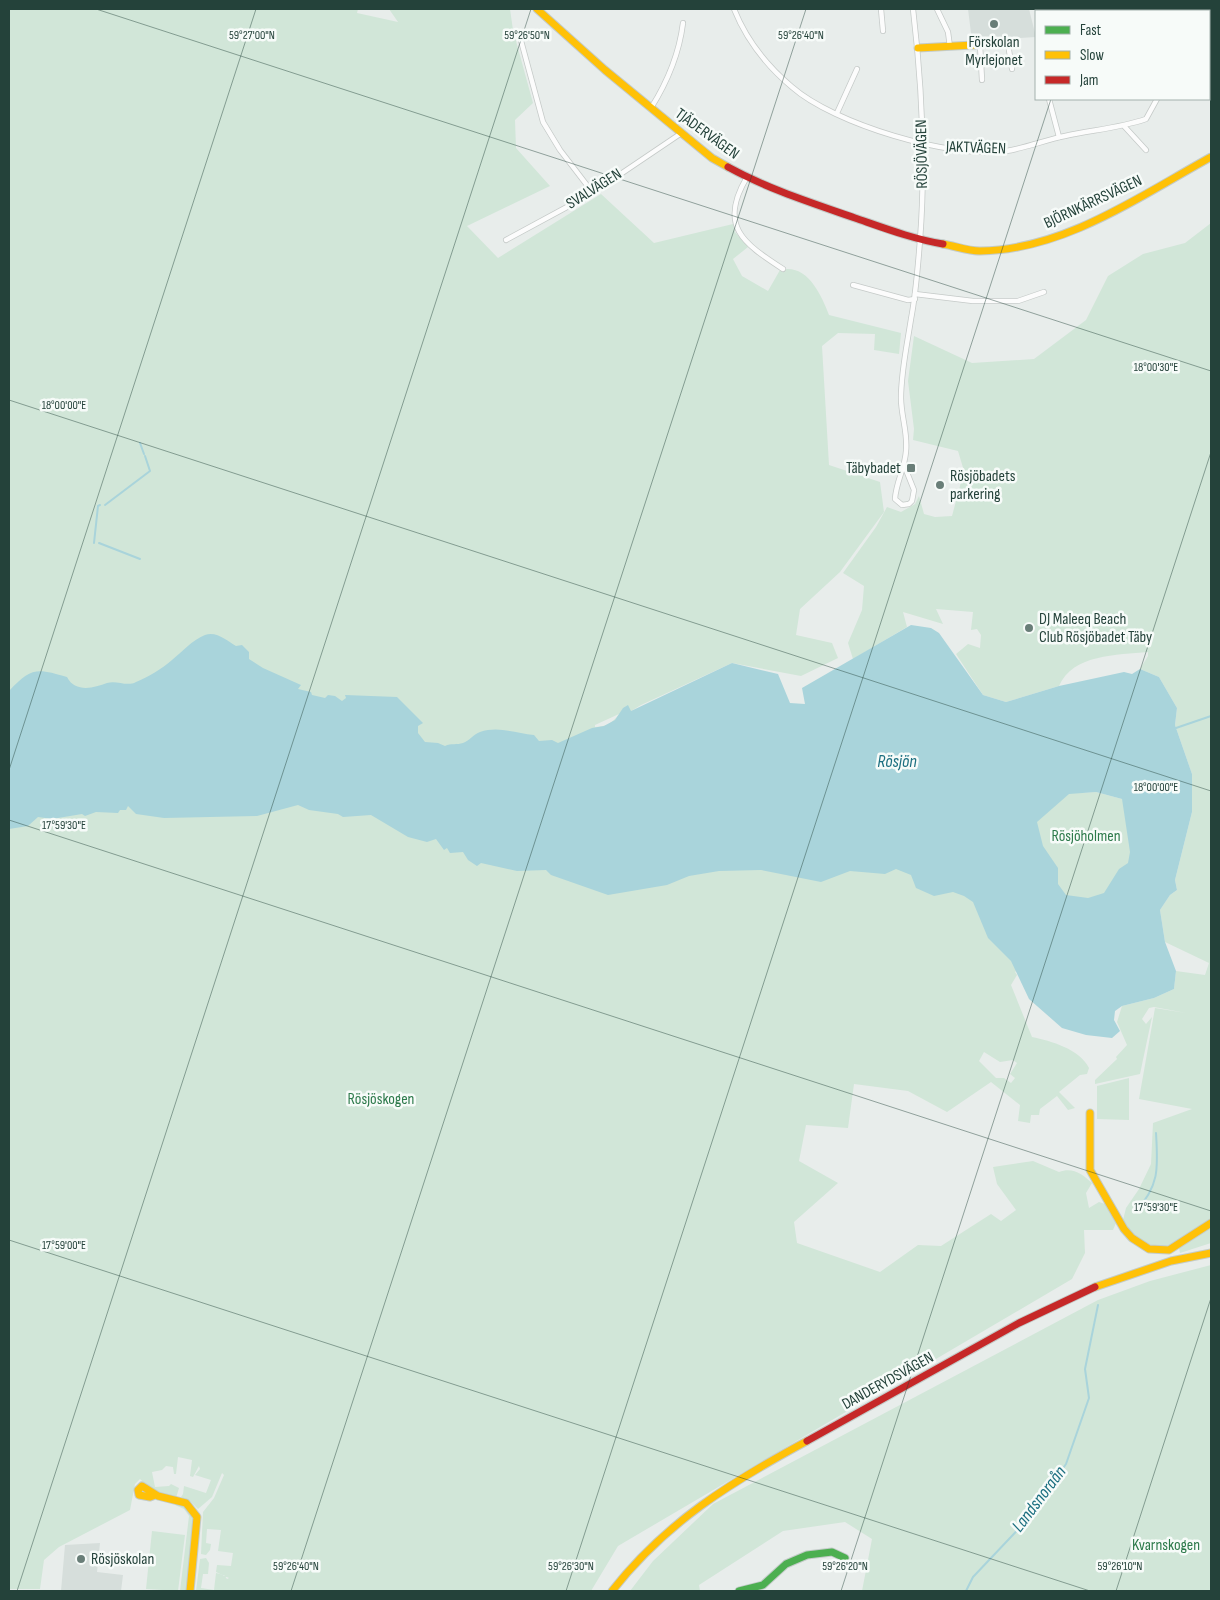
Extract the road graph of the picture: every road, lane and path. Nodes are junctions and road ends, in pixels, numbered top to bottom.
1 (537, 9) edge
2 (734, 9) edge
3 (881, 9) edge
4 (913, 9) edge
5 (937, 9) edge
6 (683, 23) dead end
7 (883, 31) dead end
8 (520, 37) dead end
9 (1009, 43) joint
10 (980, 45) junction
11 (950, 47) junction
12 (918, 48) junction
13 (858, 69) dead end
14 (1012, 69) dead end
15 (982, 80) dead end
16 (1049, 100) edge
17 (1156, 100) edge
18 (651, 108) junction
19 (837, 113) junction
20 (1124, 126) junction
21 (680, 134) junction
22 (1059, 137) junction
23 (923, 144) junction
24 (1146, 150) dead end
25 (1211, 157) edge
26 (747, 177) junction
27 (593, 193) junction
28 (506, 240) dead end
29 (920, 240) junction
30 (783, 269) dead end
31 (853, 285) dead end
32 (1044, 292) dead end
33 (915, 296) junction
34 (904, 465) junction
35 (1090, 1113) dead end
36 (1211, 1223) edge
37 (1211, 1253) edge
38 (155, 1495) dead end
39 (845, 1558) dead end
40 (190, 1591) edge
41 (612, 1591) edge
42 (739, 1591) edge

1 - 18 street, TJÄDERVÄGEN
2 - 19 street, JAKTVÄGEN
3 - 7 street
4 - 12 street, RÖSJÖVÄGEN
5 - 11 street
6 - 18 street
8 - 27 street
9 - 10 street
9 - 14 street
10 - 11 street
10 - 15 street
11 - 12 street
12 - 23 street, RÖSJÖVÄGEN
13 - 19 street
16 - 22 street
17 - 20 street, JAKTVÄGEN
18 - 21 street, TJÄDERVÄGEN
19 - 23 street, JAKTVÄGEN
20 - 22 street, JAKTVÄGEN
20 - 24 street
21 - 26 street, TJÄDERVÄGEN
21 - 27 street, SVALVÄGEN
22 - 23 street, JAKTVÄGEN
23 - 29 street, RÖSJÖVÄGEN
25 - 29 street, BJÖRNKÄRRSVÄGEN
26 - 29 street, TJÄDERVÄGEN
26 - 30 street
27 - 28 street, SVALVÄGEN
29 - 33 street, RÖSJÖVÄGEN
31 - 33 street
32 - 33 street
33 - 34 street, RÖSJÖVÄGEN
34 - 34 street, RÖSJÖVÄGEN
35 - 36 street
37 - 41 street, DANDERYDSVÄGEN
38 - 40 street
39 - 42 street

